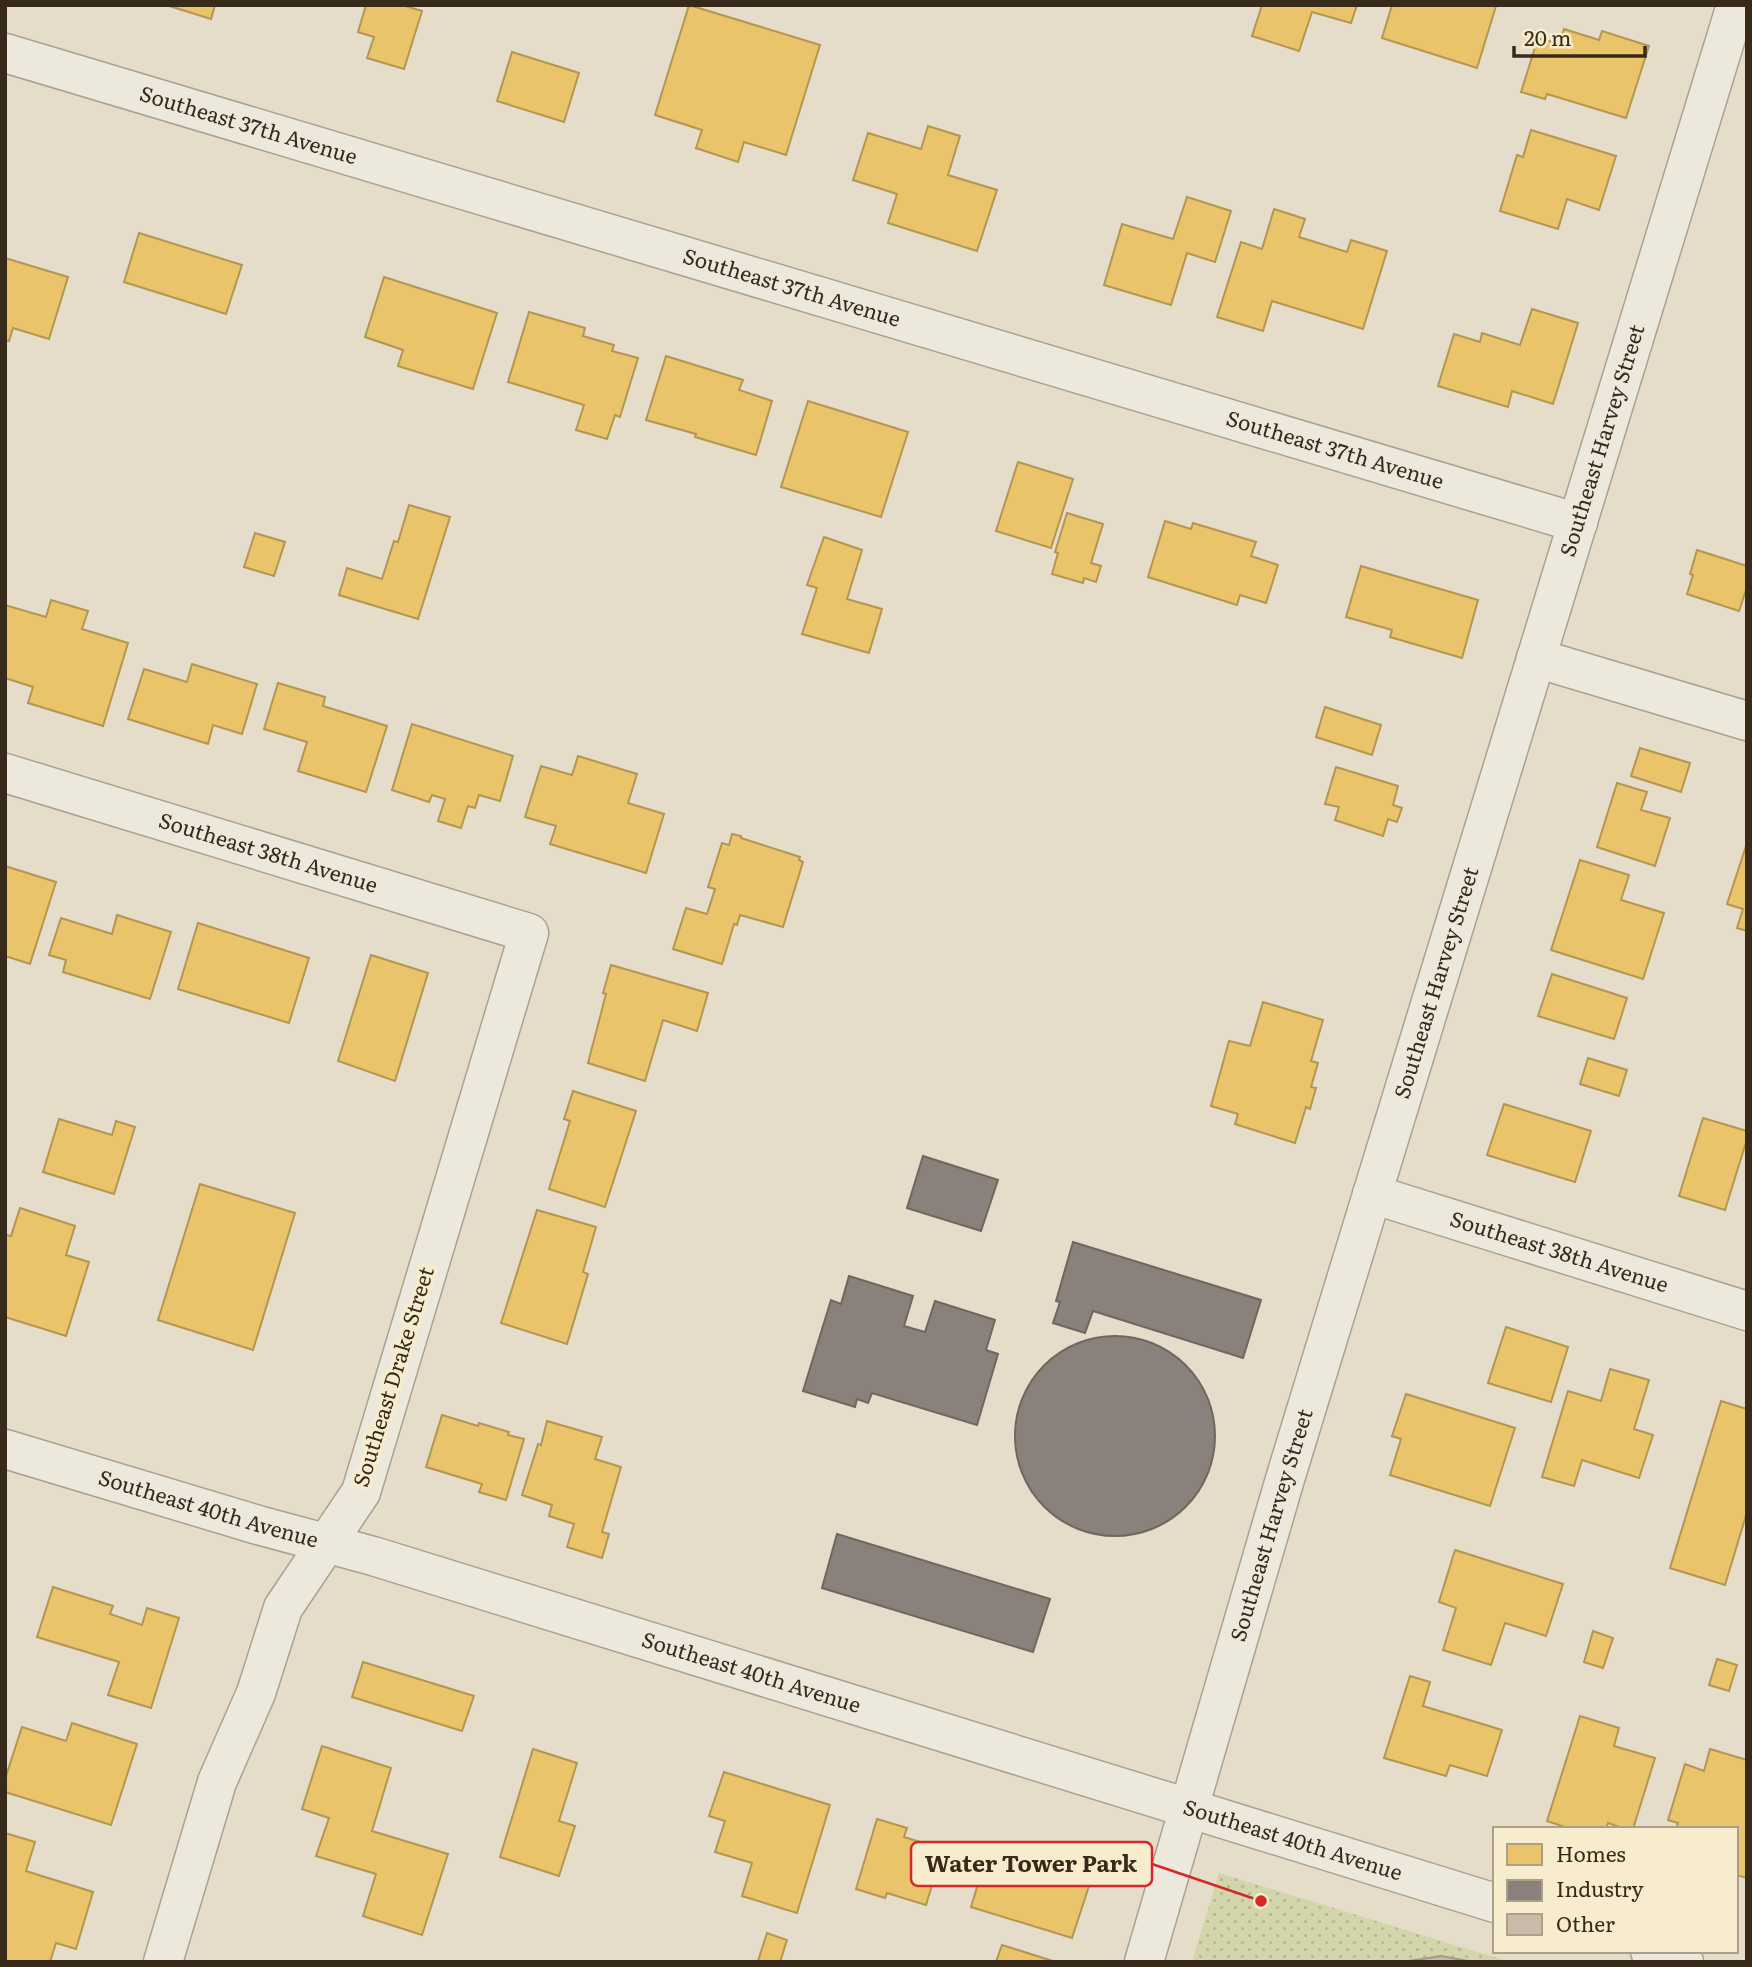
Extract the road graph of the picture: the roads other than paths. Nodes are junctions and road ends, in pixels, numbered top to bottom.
1 (1736, 5) edge
2 (5, 52) edge
3 (1578, 523) junction
4 (1536, 658) junction
5 (1747, 721) edge
6 (5, 773) edge
7 (529, 933) joint
8 (1372, 1194) junction
9 (1747, 1311) edge
10 (5, 1449) edge
11 (325, 1544) junction
12 (1188, 1809) junction
13 (1493, 1902) edge
14 (1656, 1953) edge
15 (163, 1962) edge
16 (1144, 1962) edge
17 (1684, 1962) edge

1 - 3 street, Southeast Harvey Street
2 - 3 street, Southeast 37th Avenue
3 - 4 street, Southeast Harvey Street
4 - 5 street
4 - 8 street, Southeast Harvey Street
6 - 7 street, Southeast 38th Avenue
7 - 11 street, Southeast Drake Street
8 - 9 street, Southeast 38th Avenue
8 - 12 street, Southeast Harvey Street
10 - 11 street, Southeast 40th Avenue
11 - 12 street, Southeast 40th Avenue
11 - 15 street, Southeast Drake Street
12 - 13 street, Southeast 40th Avenue
12 - 16 street, Southeast Harvey Street
14 - 17 street

